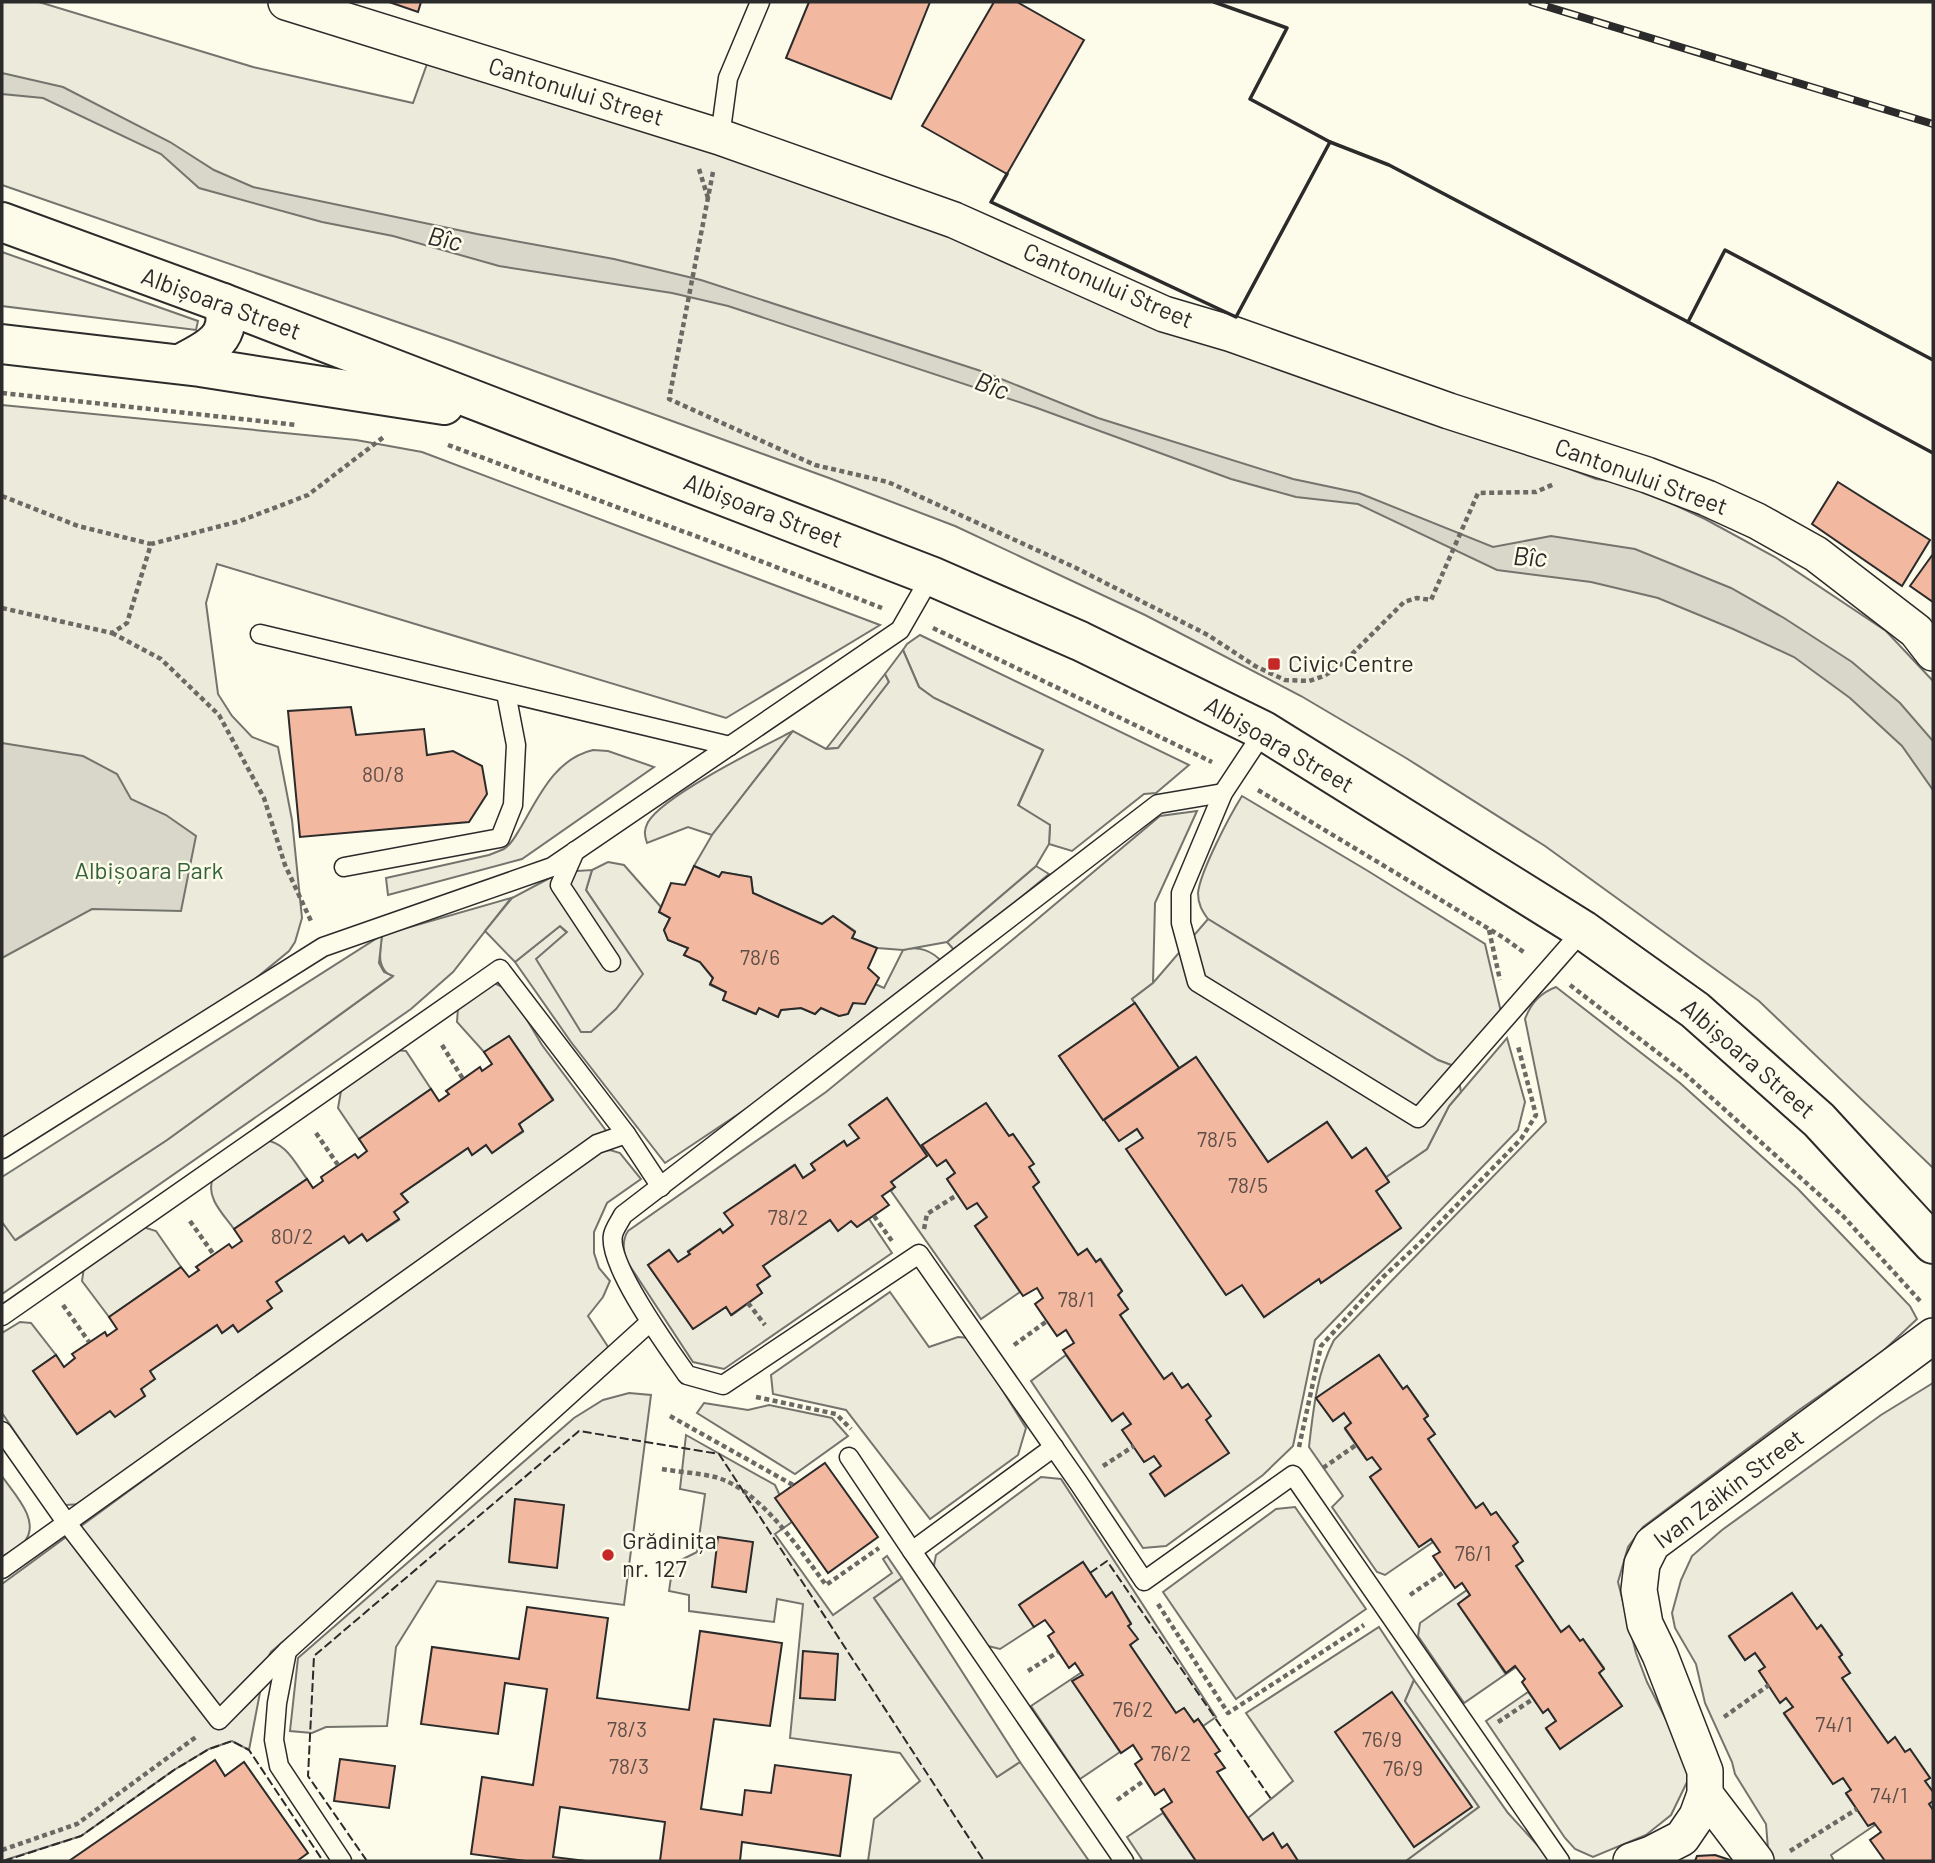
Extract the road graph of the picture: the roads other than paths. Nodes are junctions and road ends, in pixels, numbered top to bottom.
1 (286, 2) edge
2 (760, 2) edge
3 (720, 137) junction
4 (2, 222) edge
5 (223, 303) junction
6 (2, 344) edge
7 (180, 364) junction
8 (519, 417) junction
9 (931, 576) junction
10 (260, 634) dead end
11 (1933, 653) edge
12 (506, 693) junction
13 (1264, 731) junction
14 (730, 746) junction
15 (1223, 793) junction
16 (575, 851) junction
17 (344, 867) dead end
18 (1583, 930) junction
19 (611, 962) dead end
20 (626, 1134) junction
21 (2, 1149) edge
22 (661, 1187) junction
23 (1933, 1244) edge
24 (2, 1316) edge
25 (1929, 1321) edge
26 (650, 1322) junction
27 (2, 1431) edge
28 (1054, 1447) junction
29 (849, 1457) road end
30 (66, 1522) junction
31 (912, 1551) junction
32 (2, 1569) edge
33 (287, 1651) junction
34 (1705, 1794) junction
35 (1771, 1858) edge
36 (342, 1861) edge
37 (1124, 1861) edge
38 (1560, 1861) edge
39 (1630, 1861) edge

1 - 3 street, Cantonului Street
2 - 3 lane
3 - 11 street, Cantonului Street
4 - 5 main road, Albișoara Street
5 - 7 main road
5 - 8 main road, Albișoara Street
6 - 7 main road, Albișoara Street
7 - 8 main road, Albișoara Street
8 - 9 main road, Albișoara Street
9 - 13 main road, Albișoara Street
9 - 14 lane
10 - 12 lane
12 - 14 lane
12 - 17 lane
13 - 15 lane
13 - 18 main road, Albișoara Street
14 - 16 lane
15 - 18 lane
15 - 22 lane
16 - 19 lane
16 - 21 lane
18 - 23 main road, Albișoara Street
20 - 22 lane
20 - 24 lane
20 - 30 lane
22 - 26 lane
25 - 34 street, Ivan Zaikin Street
26 - 28 lane
26 - 33 lane
27 - 30 lane
28 - 31 lane
28 - 38 lane
29 - 31 lane
30 - 32 lane
30 - 33 lane
31 - 37 lane
33 - 36 lane
34 - 35 street
34 - 39 street

